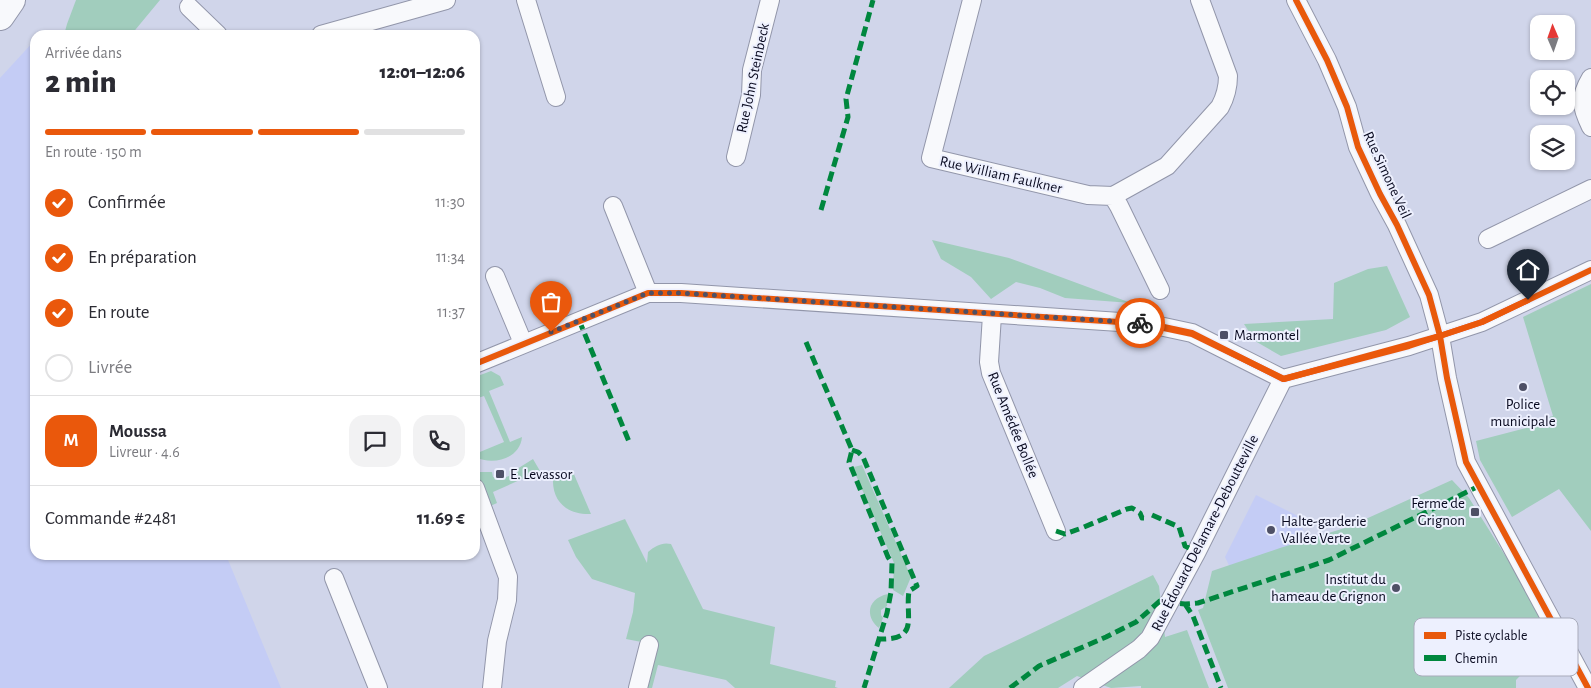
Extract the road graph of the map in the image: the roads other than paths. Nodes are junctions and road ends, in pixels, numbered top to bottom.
1 (11, 0) edge
2 (446, 0) edge
3 (526, 0) edge
4 (770, 0) edge
5 (972, 0) edge
6 (1200, 0) edge
7 (1296, 0) edge
8 (405, 5) edge
9 (188, 7) dead end
10 (0, 16) edge
11 (213, 30) edge
12 (335, 30) edge
13 (1591, 78) edge
14 (556, 97) dead end
15 (1591, 128) edge
16 (736, 157) dead end
17 (1591, 189) edge
18 (1113, 196) junction
19 (613, 206) dead end
20 (1488, 239) dead end
21 (1591, 270) edge
22 (495, 276) dead end
23 (1160, 290) dead end
24 (648, 293) junction
25 (992, 315) junction
26 (1440, 336) junction
27 (523, 344) junction
28 (480, 362) edge
29 (1284, 379) junction
30 (480, 501) edge
31 (1056, 531) dead end
32 (334, 578) dead end
33 (1550, 618) edge
34 (649, 645) dead end
35 (1578, 669) edge
36 (378, 688) edge
37 (492, 688) edge
38 (638, 688) edge
39 (1083, 688) edge
40 (1588, 688) edge

1 - 10 main road
2 - 8 street
3 - 14 street
4 - 16 street, Rue John Steinbeck
5 - 18 street, Rue William Faulkner
6 - 18 street
7 - 26 street, Rue Simone Veil
8 - 12 street
9 - 11 street
13 - 15 street
17 - 20 street
18 - 23 street
19 - 24 street
21 - 26 street
22 - 27 street
24 - 25 street
24 - 27 street
25 - 29 street
25 - 31 street, Rue Amédée Bollée
26 - 29 street
26 - 33 street, Rue Simone Veil
27 - 28 street
29 - 39 street, Rue Édouard Delamare-Deboutteville
30 - 37 street
32 - 36 street
34 - 38 street
35 - 40 street, Rue Simone Veil

